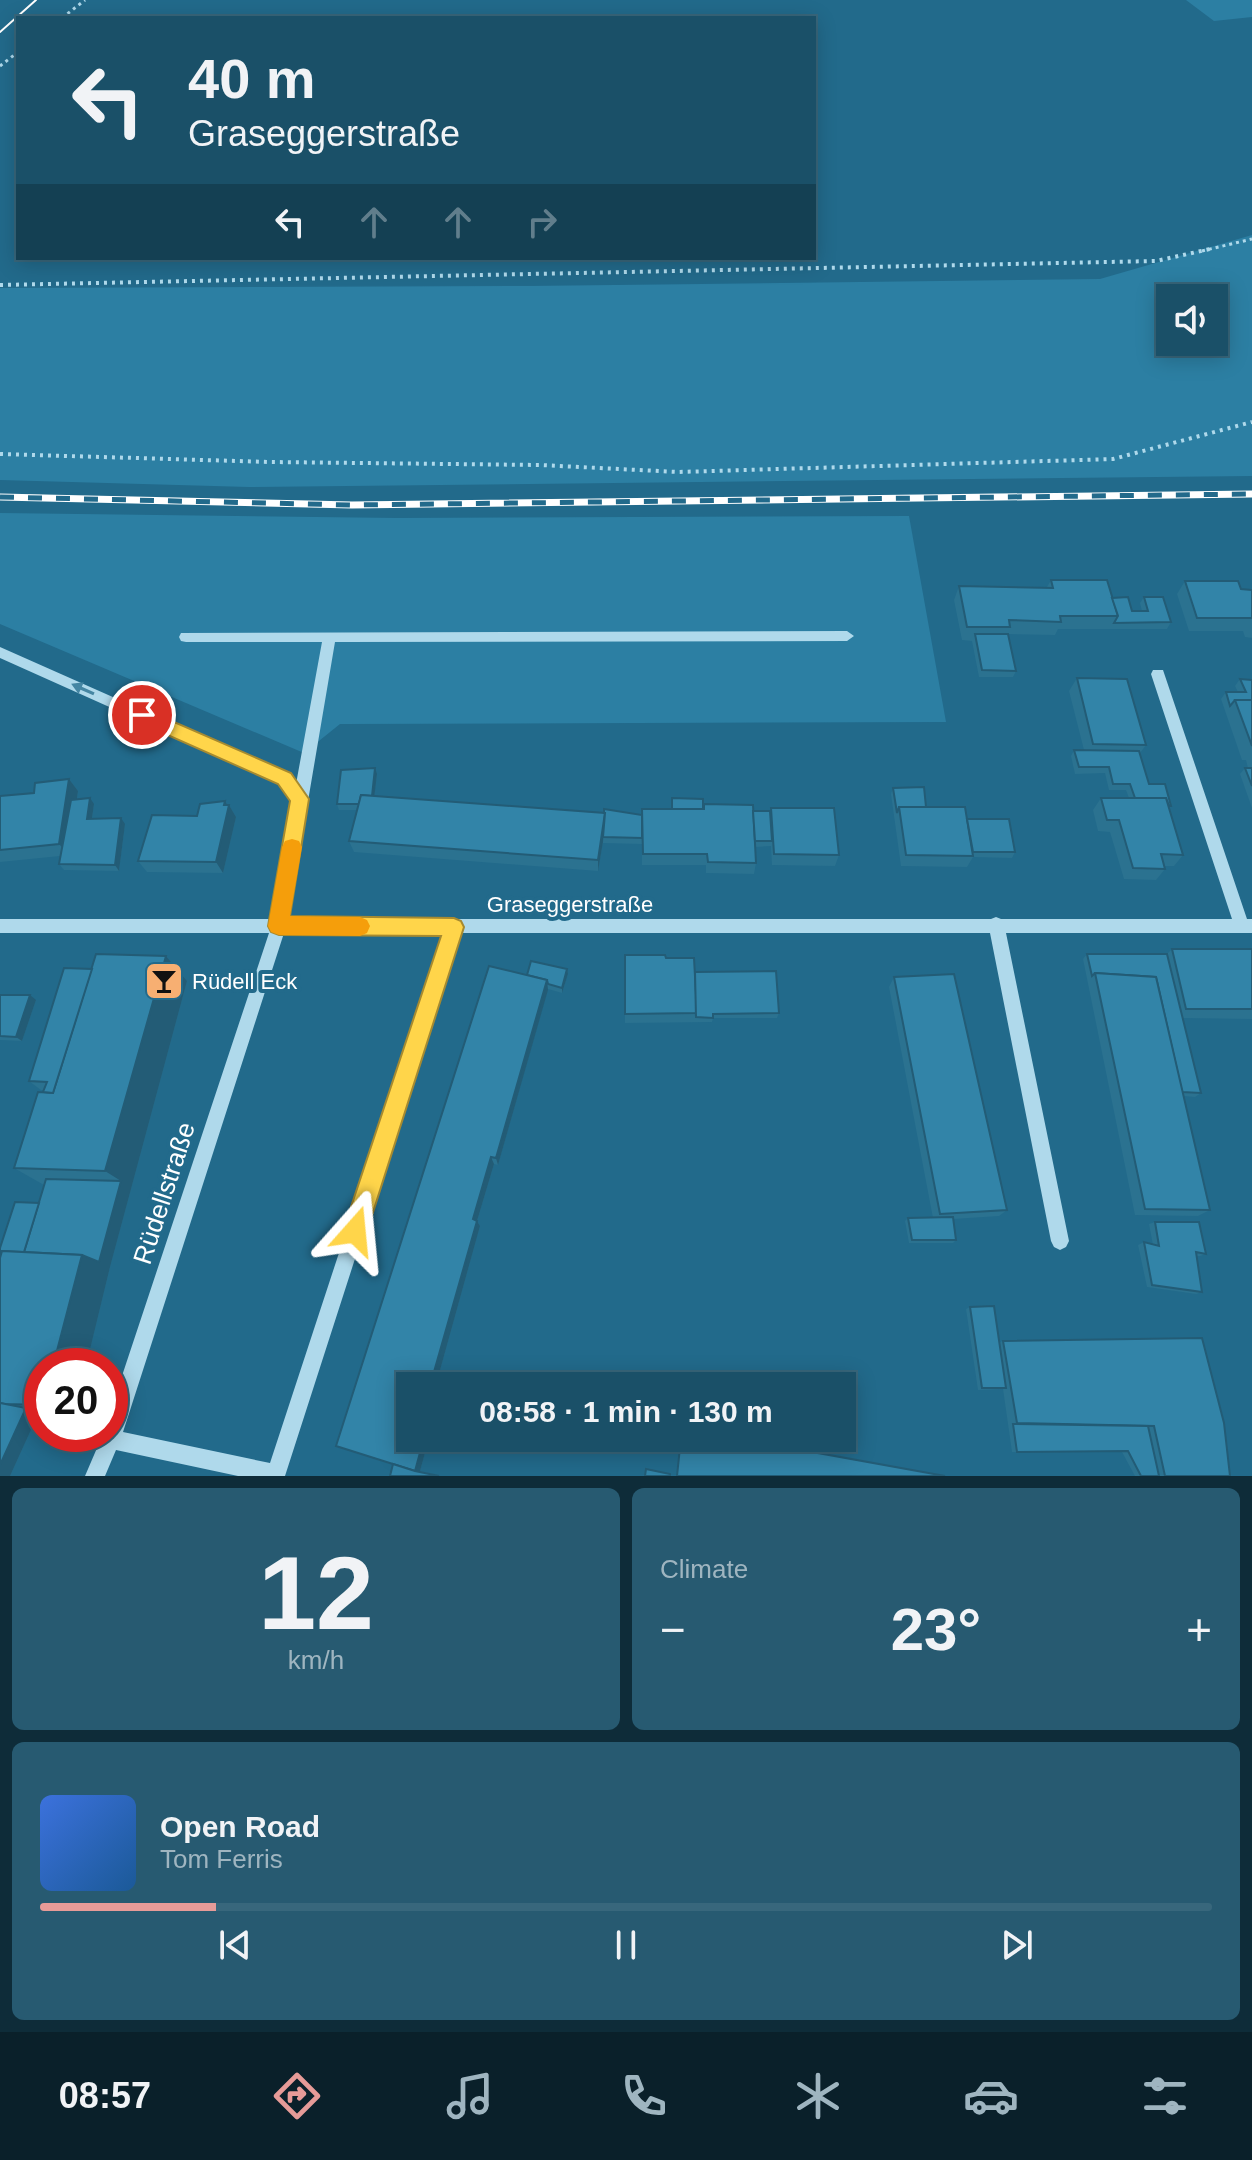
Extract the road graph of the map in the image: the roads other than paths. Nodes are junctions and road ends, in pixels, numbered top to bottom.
1 (847, 636) dead end
2 (186, 637) dead end
3 (329, 637) junction
4 (0, 652) edge
5 (1158, 674) dead end
6 (300, 799) junction
7 (996, 924) junction
8 (0, 926) edge
9 (279, 926) junction
10 (1247, 926) edge
11 (454, 927) junction
12 (1060, 1241) dead end
13 (128, 1387) edge
14 (128, 1443) edge
15 (105, 1452) edge
16 (95, 1476) edge

1 - 3 street
2 - 3 street
3 - 6 street, Rüdellstraße
6 -> 4 street
5 - 10 street, Graseggerstraße
6 - 9 street, Rüdellstraße
7 - 10 street, Graseggerstraße
7 - 11 street, Graseggerstraße
7 - 12 street
8 - 9 street, Graseggerstraße
9 - 11 street, Graseggerstraße
9 - 13 street, Rüdellstraße
11 - 14 street
15 - 16 street, Rüdellstraße

